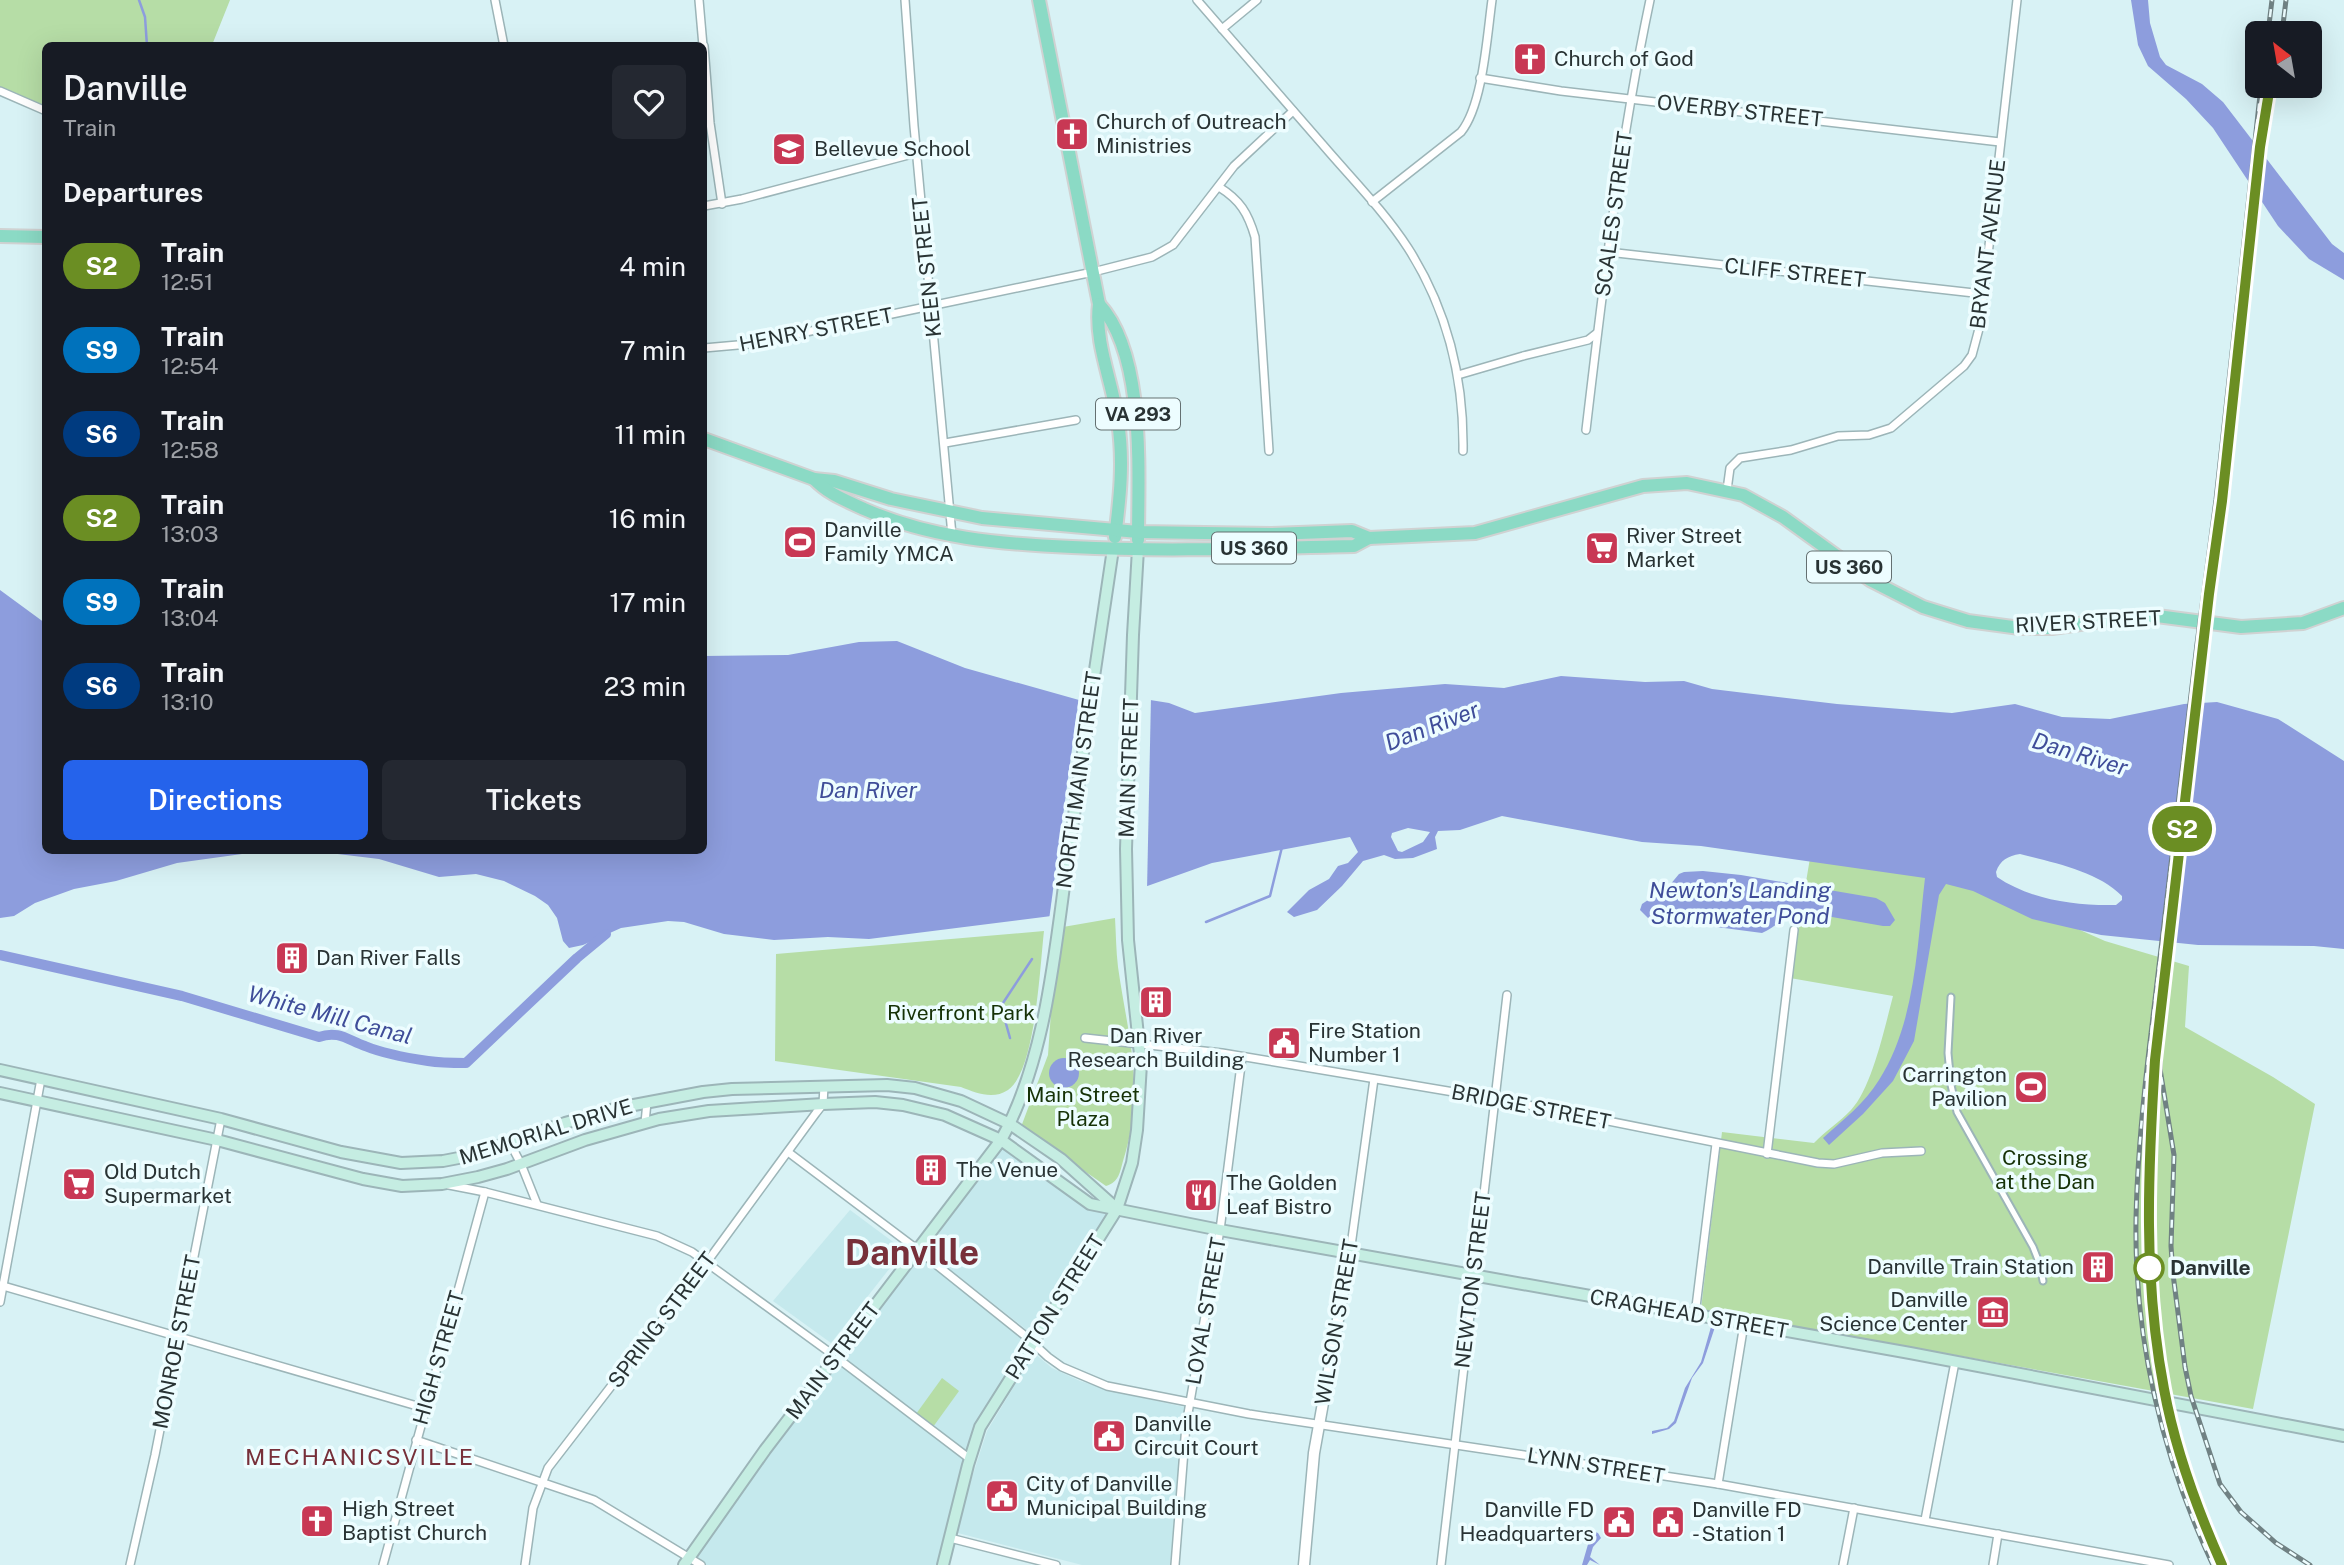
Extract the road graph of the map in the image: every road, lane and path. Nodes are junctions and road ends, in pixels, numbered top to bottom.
1 (495, 0) edge
2 (699, 0) edge
3 (905, 0) edge
4 (1039, 0) edge
5 (1198, 0) edge
6 (1257, 0) edge
7 (1492, 0) edge
8 (1650, 0) edge
9 (2017, 0) edge
10 (1222, 29) junction
11 (503, 42) edge
12 (704, 42) edge
13 (1480, 78) junction
14 (0, 90) edge
15 (1631, 99) junction
16 (42, 109) edge
17 (1293, 111) junction
18 (707, 122) edge
19 (2000, 142) junction
20 (916, 153) junction
21 (1219, 187) junction
22 (1372, 202) junction
23 (722, 204) junction
24 (707, 206) edge
25 (0, 236) edge
26 (42, 237) edge
27 (1608, 252) junction
28 (1093, 272) junction
29 (1983, 294) junction
30 (1099, 304) junction
31 (931, 306) junction
32 (1598, 332) junction
33 (707, 348) edge
34 (1458, 375) junction
35 (1076, 420) dead end
36 (1586, 430) dead end
37 (707, 440) edge
38 (945, 443) junction
39 (1269, 451) dead end
40 (1462, 451) dead end
41 (814, 479) junction
42 (1727, 490) junction
43 (950, 512) junction
44 (1115, 531) junction
45 (1138, 533) junction
46 (952, 535) junction
47 (1369, 538) junction
48 (1113, 549) junction
49 (1138, 549) junction
50 (2344, 608) edge
51 (1794, 930) dead end
52 (1507, 995) dead end
53 (1951, 997) dead end
54 (1086, 1038) dead end
55 (1140, 1044) junction
56 (1242, 1057) junction
57 (0, 1070) edge
58 (41, 1079) junction
59 (1374, 1079) junction
60 (824, 1086) junction
61 (0, 1093) edge
62 (1495, 1099) junction
63 (37, 1100) junction
64 (647, 1102) junction
65 (823, 1104) junction
66 (221, 1119) junction
67 (645, 1123) junction
68 (1010, 1124) junction
69 (217, 1140) junction
70 (1001, 1140) junction
71 (510, 1143) junction
72 (1716, 1144) junction
73 (1921, 1151) dead end
74 (788, 1152) junction
75 (1767, 1154) junction
76 (522, 1164) junction
77 (442, 1184) junction
78 (485, 1192) junction
79 (537, 1204) junction
80 (1117, 1209) junction
81 (1220, 1230) junction
82 (918, 1250) junction
83 (1350, 1253) junction
84 (707, 1262) junction
85 (1473, 1275) junction
86 (2043, 1281) dead end
87 (2, 1285) edge
88 (0, 1303) edge
89 (1695, 1315) junction
90 (1744, 1324) junction
91 (178, 1337) junction
92 (1032, 1343) junction
93 (836, 1357) junction
94 (1955, 1362) junction
95 (1189, 1403) junction
96 (425, 1408) junction
97 (1319, 1424) junction
98 (2344, 1436) edge
99 (416, 1440) junction
100 (1454, 1445) junction
101 (970, 1459) junction
102 (541, 1483) junction
103 (1718, 1484) junction
104 (1854, 1508) junction
105 (1924, 1520) junction
106 (1998, 1534) junction
107 (950, 1538) junction
108 (686, 1560) edge
109 (2129, 1562) edge
110 (130, 1565) edge
111 (383, 1565) edge
112 (524, 1565) edge
113 (701, 1565) edge
114 (943, 1565) edge
115 (1056, 1565) edge
116 (1175, 1565) edge
117 (1304, 1565) edge
118 (1441, 1565) edge
119 (1843, 1565) edge
120 (1993, 1565) edge
121 (2169, 1565) edge

1 - 11 street
2 - 12 street
3 - 20 street, KEEN STREET
4 - 28 main road, VA 293
5 - 10 street
6 - 10 street
7 - 13 street
8 - 15 street, SCALES STREET
9 - 19 street, BRYANT AVENUE
10 - 17 street
13 - 15 street, OVERBY STREET
13 - 22 street
14 - 16 street
15 - 19 street, OVERBY STREET
15 - 27 street, SCALES STREET
17 - 21 street, HENRY STREET
17 - 22 street
18 - 23 street
19 - 29 street, BRYANT AVENUE
20 - 23 street
20 - 31 street, KEEN STREET
21 - 28 street, HENRY STREET
21 - 39 street
22 - 34 street
23 - 24 street
25 - 26 main road
27 - 29 street, CLIFF STREET
27 - 32 street, SCALES STREET
28 - 30 main road, VA 293
28 - 31 street, HENRY STREET
29 - 42 street, BRYANT AVENUE
30 - 44 main road, VA 293
30 - 45 main road, VA 293
31 - 33 street, HENRY STREET
31 - 38 street, KEEN STREET
32 - 34 street
32 - 36 street, SCALES STREET
34 - 40 street
35 - 38 street
37 - 41 main road
38 - 43 street, KEEN STREET
41 - 43 main road, RIVER STREET
41 - 46 main road, RIVER STREET
42 - 47 main road, RIVER STREET / US 360
42 - 50 main road, RIVER STREET / US 360
43 - 44 main road, RIVER STREET
43 - 46 street, KEEN STREET
44 - 45 main road, RIVER STREET / US 360
44 - 48 main road, VA 293
45 - 47 main road, RIVER STREET / US 360
45 - 49 main road, VA 293
46 - 48 main road, RIVER STREET
47 - 49 main road, RIVER STREET / US 360
48 - 49 main road, RIVER STREET / US 360
48 - 68 main road, NORTH MAIN STREET / VA 293
49 - 55 main road, MAIN STREET / VA 293
51 - 75 street
52 - 62 street, NEWTON STREET
53 - 86 street
54 - 55 street, BRIDGE STREET
55 - 56 street, BRIDGE STREET
55 - 80 main road, PATTON STREET / VA 293
56 - 59 street, BRIDGE STREET
56 - 81 street, LOYAL STREET
57 - 58 main road, MEMORIAL DRIVE
58 - 63 street
58 - 66 main road, MEMORIAL DRIVE
59 - 62 street, BRIDGE STREET
59 - 83 street, WILSON STREET
60 - 64 main road, MEMORIAL DRIVE
60 - 65 street
60 - 68 main road, MEMORIAL DRIVE
61 - 63 main road, MEMORIAL DRIVE
62 - 72 street, BRIDGE STREET
62 - 85 street, NEWTON STREET
63 - 69 main road, MEMORIAL DRIVE
63 - 87 street
64 - 67 street
64 - 71 main road, MEMORIAL DRIVE
65 - 67 main road, MEMORIAL DRIVE
65 - 70 main road, MEMORIAL DRIVE
65 - 74 street, SPRING STREET
66 - 69 street, MONROE STREET
66 - 71 main road, MEMORIAL DRIVE
67 - 76 main road, MEMORIAL DRIVE
68 - 70 main road, MAIN STREET / VA 293
68 - 80 main road
69 - 77 main road, MEMORIAL DRIVE
69 - 91 street, MONROE STREET
70 - 80 main road, CRAGHEAD STREET
70 - 82 main road, MAIN STREET / VA 293
71 - 76 street
72 - 75 street, BRIDGE STREET
72 - 89 street
73 - 75 street, BRIDGE STREET
74 - 82 street, LYNN STREET
74 - 84 street, SPRING STREET
76 - 77 main road, MEMORIAL DRIVE
76 - 79 street
77 - 78 street
78 - 79 street
78 - 96 street, HIGH STREET
79 - 84 street
80 - 81 main road, CRAGHEAD STREET
80 - 92 main road, PATTON STREET / VA 293
81 - 83 main road, CRAGHEAD STREET
81 - 95 street, LOYAL STREET
82 - 92 street, LYNN STREET
82 - 93 main road, MAIN STREET / VA 293
83 - 85 main road, CRAGHEAD STREET
83 - 97 street, WILSON STREET
84 - 93 street
84 - 102 street, SPRING STREET
85 - 89 main road, CRAGHEAD STREET
85 - 100 street, NEWTON STREET
87 - 88 street
87 - 91 street
89 - 90 main road, CRAGHEAD STREET
90 - 94 main road, CRAGHEAD STREET
90 - 103 street
91 - 96 street
91 - 110 street, MONROE STREET
92 - 95 street, LYNN STREET
92 - 101 main road, PATTON STREET / VA 293
93 - 101 street
93 - 108 main road, MAIN STREET / VA 293
94 - 98 main road, CRAGHEAD STREET
94 - 105 street
95 - 97 street, LYNN STREET
95 - 116 street, LOYAL STREET
96 - 99 street, HIGH STREET
97 - 100 street, LYNN STREET
97 - 117 street, WILSON STREET
99 - 102 street
99 - 111 street, HIGH STREET
100 - 103 street, LYNN STREET
100 - 118 street, NEWTON STREET
101 - 107 main road, PATTON STREET / VA 293
102 - 108 street
102 - 112 street, SPRING STREET
103 - 104 street, LYNN STREET
104 - 105 street, LYNN STREET
104 - 119 street
105 - 106 street, LYNN STREET
106 - 109 street, LYNN STREET
106 - 120 street
107 - 114 main road, PATTON STREET / VA 293
107 - 115 street
108 - 113 street
109 - 121 street, LYNN STREET

